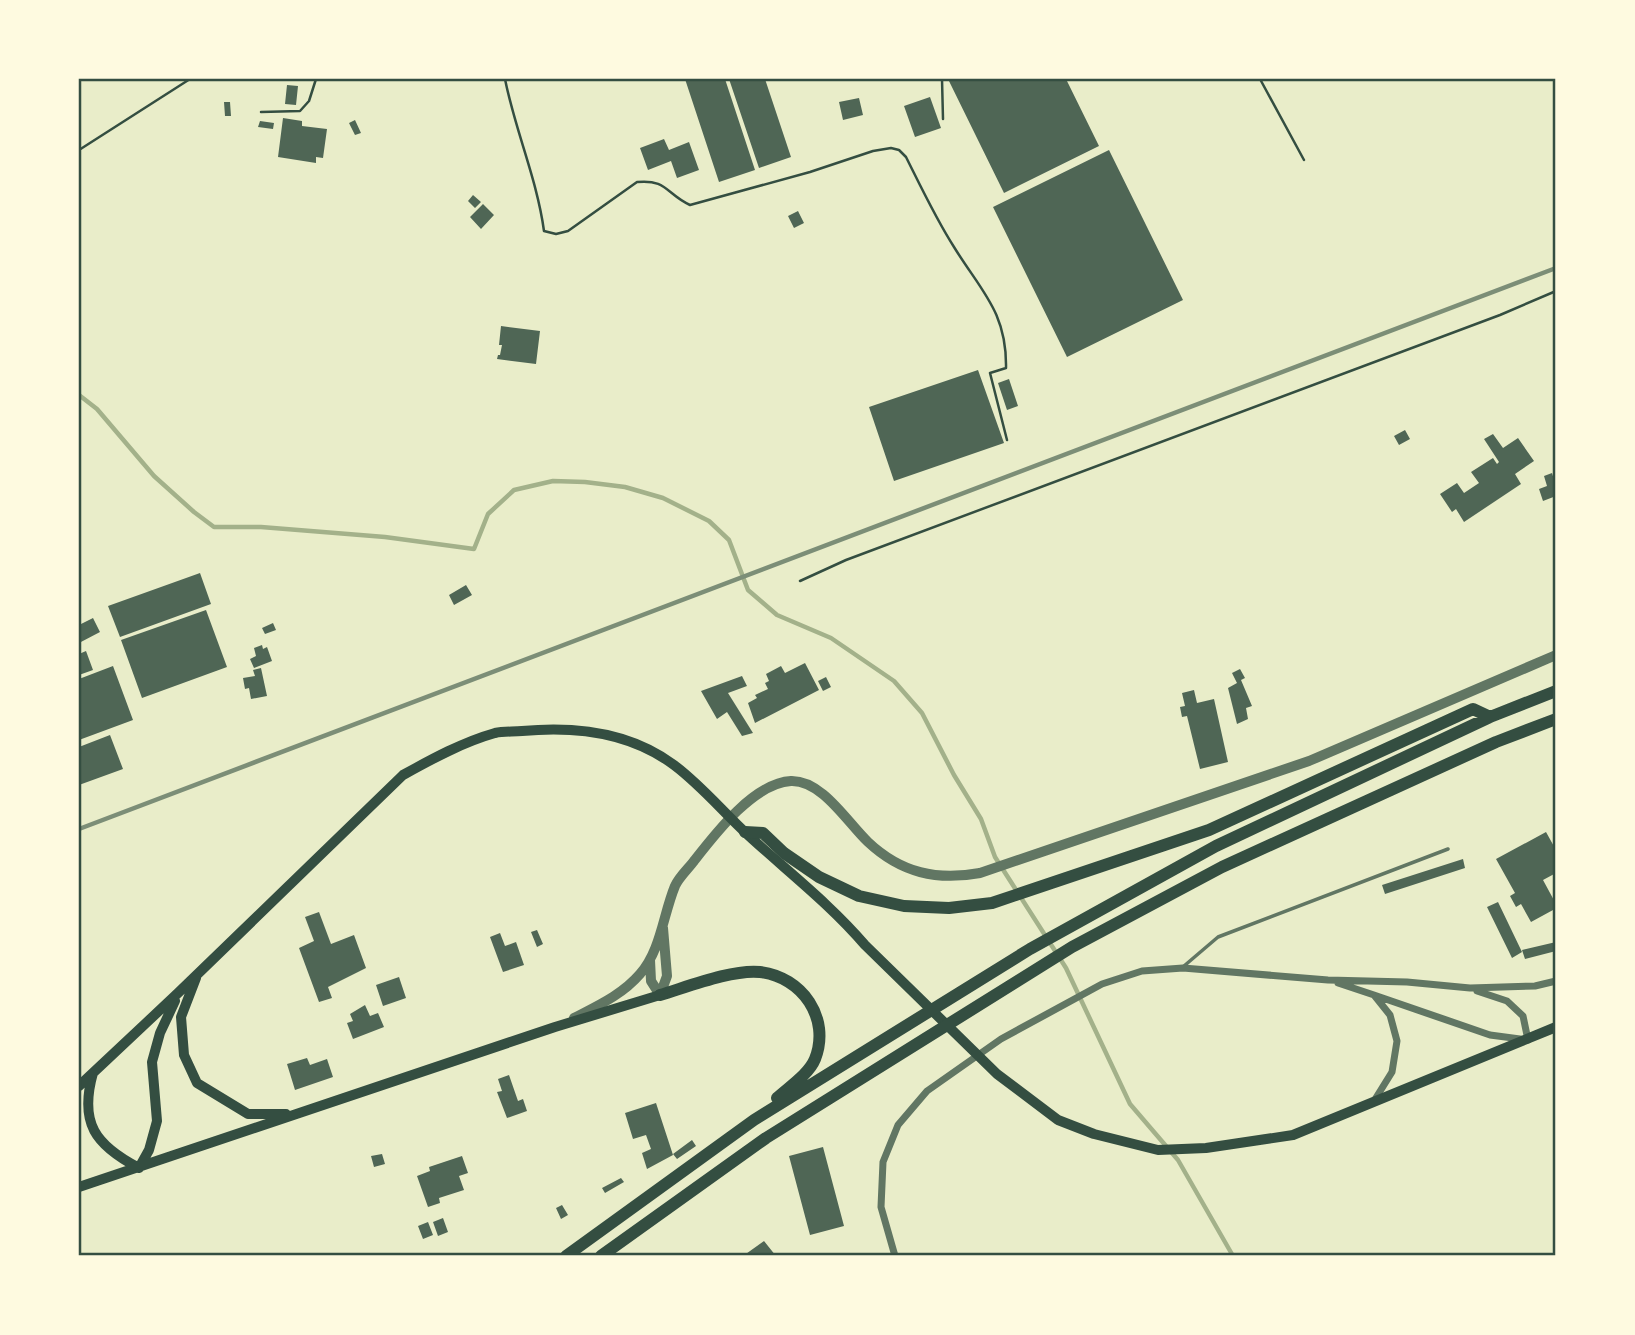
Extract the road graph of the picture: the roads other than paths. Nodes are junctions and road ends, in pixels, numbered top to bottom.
1 (1556, 655) edge
2 (1556, 691) edge
3 (1490, 717) junction
4 (1556, 719) edge
5 (745, 832) junction
6 (1448, 849) dead end
7 (663, 925) junction
8 (650, 960) junction
9 (1183, 968) junction
10 (197, 975) junction
11 (1328, 980) junction
12 (1556, 981) edge
13 (1470, 988) junction
14 (178, 993) junction
15 (660, 995) junction
16 (1374, 995) junction
17 (555, 1027) junction
18 (1556, 1027) edge
19 (1528, 1040) junction
20 (93, 1073) junction
21 (79, 1086) edge
22 (1372, 1104) junction
23 (309, 1110) junction
24 (754, 1120) junction
25 (139, 1168) junction
26 (79, 1187) edge
27 (566, 1256) edge
28 (601, 1256) edge
29 (895, 1256) edge

1 - 7 street
2 - 3 highway
3 - 5 highway
3 - 24 highway
4 - 28 highway
5 - 10 main road
5 - 22 main road
6 - 9 lane
7 - 8 street
7 - 15 street
8 - 15 street
8 - 17 street
9 - 11 street
9 - 29 street
10 - 14 main road
10 - 23 main road
11 - 13 street
11 - 16 street
12 - 13 street
13 - 19 street
14 - 20 main road
14 - 25 main road
15 - 17 main road
15 - 24 highway
16 - 19 street
16 - 22 street
17 - 23 main road
18 - 19 main road
19 - 22 main road
20 - 21 main road
20 - 25 main road
23 - 25 main road
24 - 27 highway
25 - 26 main road

